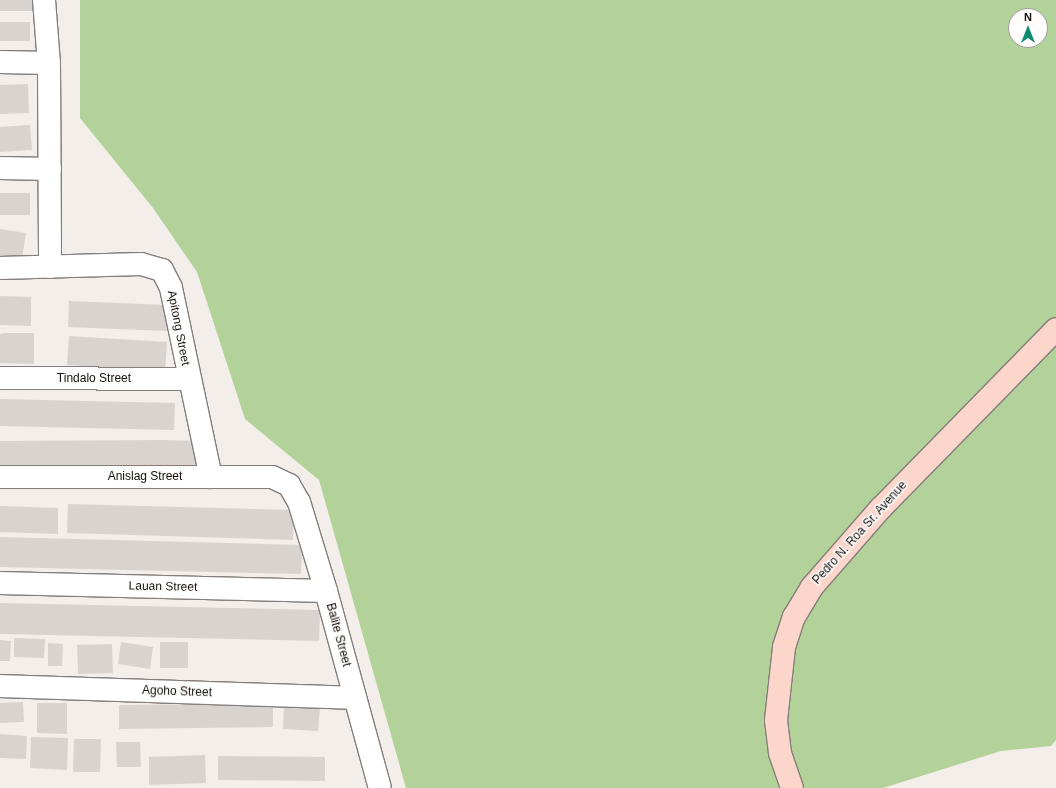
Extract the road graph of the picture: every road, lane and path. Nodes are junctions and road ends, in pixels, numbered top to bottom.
1 (44, 0) edge
2 (0, 62) edge
3 (49, 63) junction
4 (0, 168) edge
5 (50, 169) junction
6 (50, 267) junction
7 (0, 268) edge
8 (1056, 329) edge
9 (0, 378) edge
10 (188, 379) junction
11 (0, 476) edge
12 (211, 477) junction
13 (289, 485) joint
14 (0, 583) edge
15 (326, 591) junction
16 (0, 686) edge
17 (355, 698) junction
18 (380, 788) edge
19 (792, 788) edge

1 - 3 street
2 - 3 street
3 - 5 street
4 - 5 street
5 - 6 street
6 - 7 street, Apitong Street
6 - 10 street, Apitong Street
8 - 19 main road, Pedro N. Roa Sr. Avenue
9 - 10 street, Tindalo Street
10 - 12 street, Apitong Street
11 - 12 street, Anislag Street
12 - 13 street, Anislag Street
13 - 15 street, Balite Street
14 - 15 street, Lauan Street
15 - 17 street, Balite Street
16 - 17 street, Agoho Street
17 - 18 street, Balite Street

